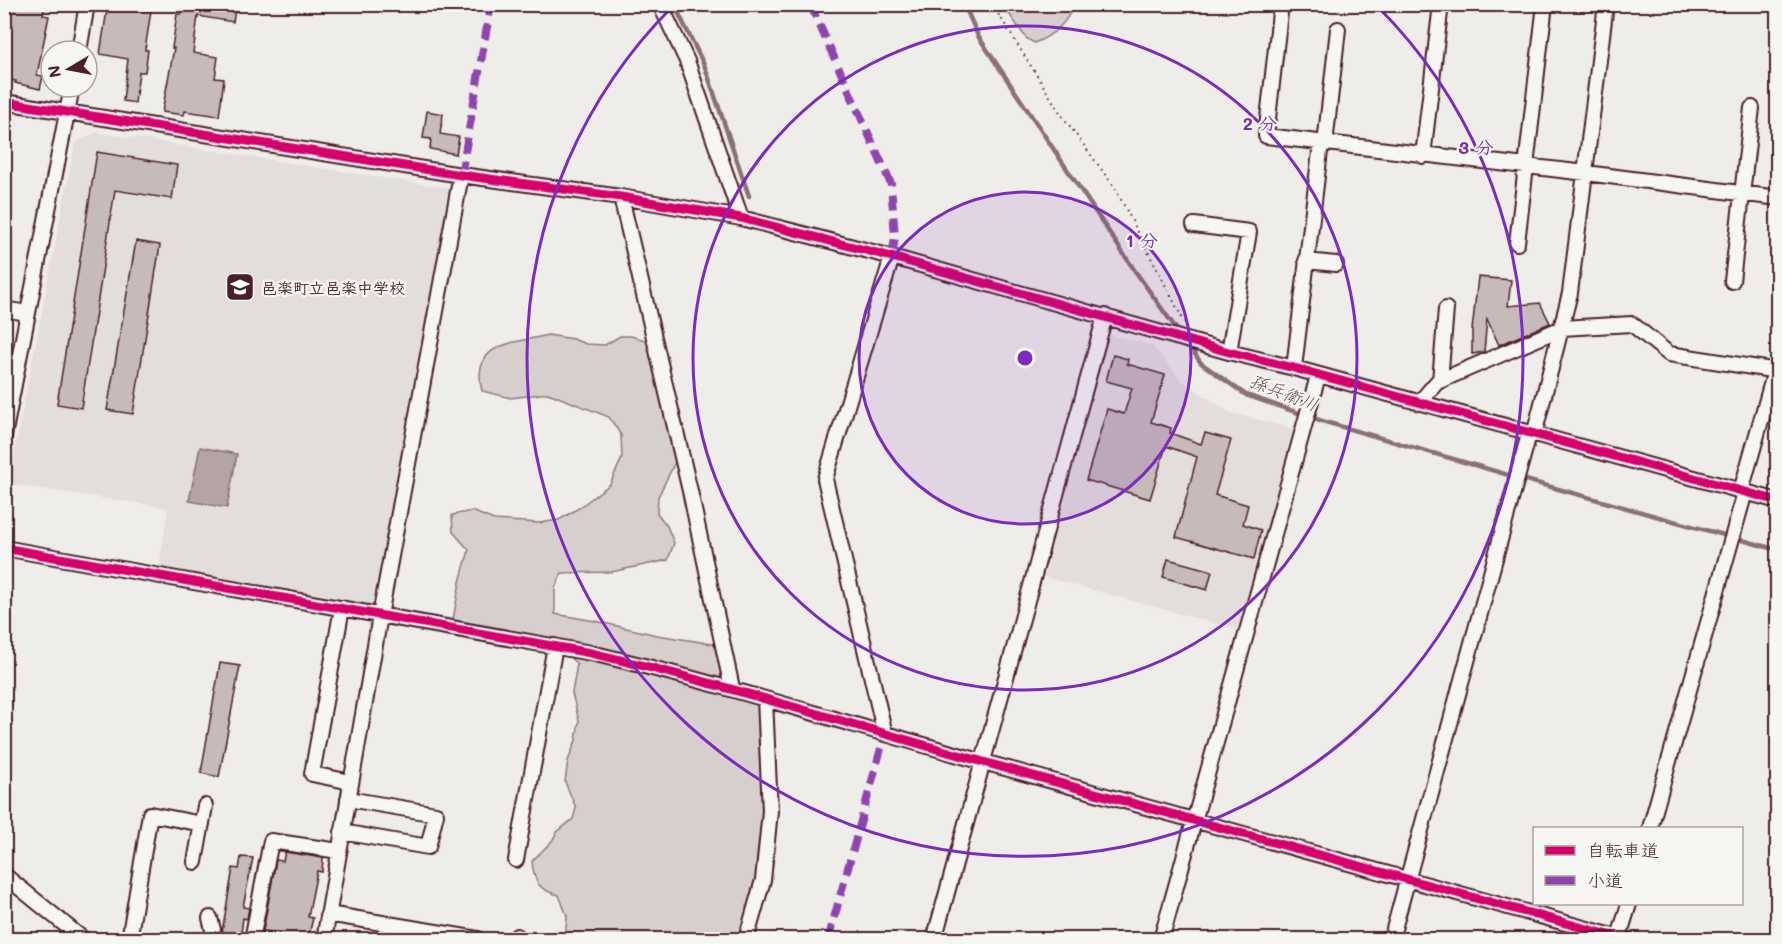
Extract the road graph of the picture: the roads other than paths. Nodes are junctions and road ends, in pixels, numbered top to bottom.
1 (87, 4) edge
2 (660, 4) edge
3 (1281, 4) edge
4 (1441, 4) edge
5 (1545, 4) edge
6 (1606, 4) edge
7 (1338, 29) dead end
8 (81, 39) edge
9 (70, 99) edge
10 (4, 102) edge
11 (1752, 108) dead end
12 (67, 113) junction
13 (1323, 143) junction
14 (1423, 156) junction
15 (1525, 166) junction
16 (1586, 173) junction
17 (461, 175) junction
18 (1744, 194) junction
19 (621, 197) junction
20 (1778, 198) edge
21 (741, 218) junction
22 (1194, 225) dead end
23 (1517, 243) dead end
24 (892, 257) junction
25 (1306, 261) junction
26 (1336, 264) dead end
27 (1732, 281) dead end
28 (4, 309) edge
29 (1446, 309) dead end
30 (27, 313) junction
31 (1105, 316) junction
32 (1562, 328) junction
33 (1229, 352) junction
34 (1293, 368) junction
35 (1776, 371) edge
36 (1317, 376) junction
37 (1440, 381) junction
38 (1419, 403) junction
39 (1532, 435) junction
40 (4, 436) edge
41 (1743, 492) junction
42 (1778, 501) edge
43 (4, 548) edge
44 (342, 608) junction
45 (380, 616) junction
46 (555, 646) junction
47 (732, 688) junction
48 (765, 699) junction
49 (885, 734) junction
50 (984, 762) junction
51 (351, 782) junction
52 (348, 799) junction
53 (205, 806) dead end
54 (1195, 820) junction
55 (202, 824) junction
56 (1650, 827) edge
57 (342, 832) junction
58 (339, 851) junction
59 (516, 860) dead end
60 (195, 862) dead end
61 (4, 875) edge
62 (1408, 878) junction
63 (1629, 905) edge
64 (328, 914) junction
65 (210, 918) dead end
66 (84, 939) edge
67 (129, 939) edge
68 (212, 939) edge
69 (252, 939) edge
70 (324, 939) edge
71 (478, 939) edge
72 (746, 939) edge
73 (934, 939) edge
74 (1161, 939) edge
75 (1390, 939) edge
76 (1622, 939) edge

1 - 8 street
2 - 21 street
3 - 13 street
4 - 14 street
5 - 15 street
6 - 16 street
7 - 13 street
9 - 12 street
10 - 12 street
11 - 18 street
12 - 17 street
12 - 30 street
13 - 14 street
13 - 25 street
14 - 15 street
15 - 16 street
15 - 23 street
16 - 18 street
16 - 32 street
17 - 19 street
17 - 45 street
18 - 20 street
18 - 27 street
19 - 21 street
19 - 47 street
21 - 24 street
22 - 33 street
24 - 31 street
24 - 49 street
25 - 26 street
25 - 34 street
28 - 30 street
29 - 37 street
30 - 40 street
31 - 33 street
31 - 50 street
32 - 35 street
32 - 37 street
32 - 39 street
33 - 34 street
34 - 36 street
35 - 41 street
36 - 38 street
36 - 54 street
37 - 38 street
38 - 39 street
39 - 41 street
39 - 62 street
41 - 42 street
41 - 56 street
43 - 44 street
44 - 45 street
44 - 51 street
45 - 46 street
45 - 51 street
46 - 47 street
46 - 59 street
47 - 48 street
48 - 49 street
48 - 72 street
49 - 50 street
50 - 54 street
50 - 73 street
51 - 52 street
52 - 57 street
52 - 57 street
53 - 55 street
54 - 62 street
54 - 74 street
55 - 60 street
55 - 67 street
57 - 58 street
58 - 64 street
58 - 69 street
61 - 66 street
62 - 75 street
62 - 76 street
63 - 76 street
64 - 70 street
64 - 71 street
65 - 68 street

